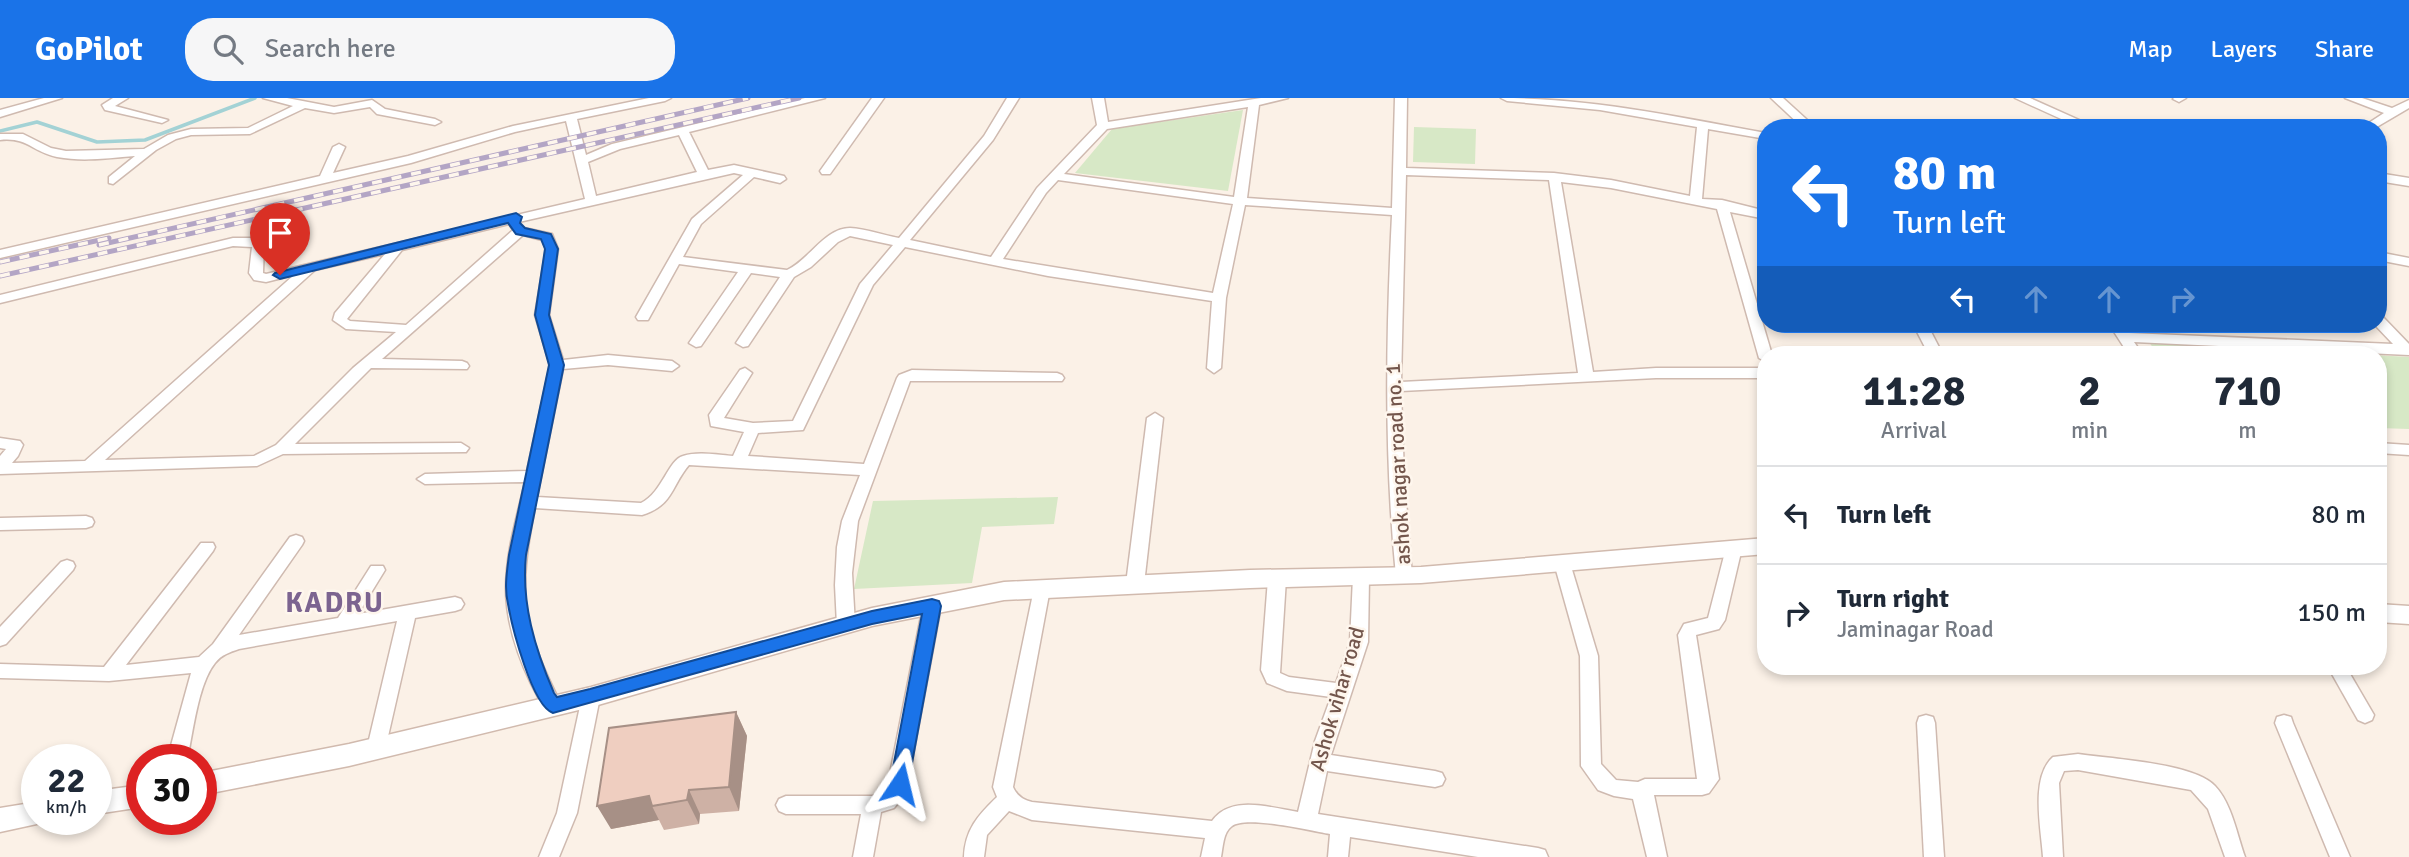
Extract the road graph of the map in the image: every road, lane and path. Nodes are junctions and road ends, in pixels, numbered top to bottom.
1 (56, 98) edge
2 (122, 98) edge
3 (269, 98) edge
4 (664, 98) edge
5 (819, 98) edge
6 (878, 98) edge
7 (1013, 98) edge
8 (1098, 98) edge
9 (1282, 98) edge
10 (1401, 98) edge
11 (1507, 98) edge
12 (1777, 98) edge
13 (2021, 98) edge
14 (2351, 98) edge
15 (615, 103) edge
16 (1254, 103) junction
17 (2409, 103) edge
18 (303, 105) junction
19 (2392, 112) junction
20 (0, 114) edge
21 (571, 117) junction
22 (1800, 119) edge
23 (2070, 119) edge
24 (2381, 119) edge
25 (162, 120) dead end
26 (435, 122) dead end
27 (1104, 126) junction
28 (1703, 126) junction
29 (682, 130) junction
30 (1757, 135) edge
31 (0, 137) edge
32 (339, 147) dead end
33 (147, 152) junction
34 (583, 160) junction
35 (826, 171) dead end
36 (1401, 171) junction
37 (753, 172) junction
38 (704, 174) junction
39 (1055, 176) junction
40 (1554, 177) junction
41 (325, 179) junction
42 (780, 179) dead end
43 (2387, 179) edge
44 (113, 180) dead end
45 (2409, 183) edge
46 (588, 200) junction
47 (1696, 200) junction
48 (1240, 201) junction
49 (1722, 204) junction
50 (1398, 212) junction
51 (1757, 213) edge
52 (518, 224) junction
53 (902, 243) junction
54 (398, 246) junction
55 (0, 254) edge
56 (2387, 257) edge
57 (675, 260) junction
58 (995, 261) junction
59 (2409, 261) edge
60 (310, 268) junction
61 (747, 269) junction
62 (789, 274) junction
63 (1219, 298) junction
64 (0, 299) edge
65 (643, 317) dead end
66 (1757, 326) edge
67 (409, 329) junction
68 (2387, 329) edge
69 (2122, 333) edge
70 (2124, 337) junction
71 (696, 343) dead end
72 (743, 343) dead end
73 (2130, 346) edge
74 (2320, 346) edge
75 (2387, 349) edge
76 (2407, 350) edge
77 (367, 363) junction
78 (557, 365) junction
79 (462, 366) dead end
80 (672, 366) dead end
81 (1214, 368) dead end
82 (746, 373) dead end
83 (1757, 373) edge
84 (1586, 376) junction
85 (1057, 378) dead end
86 (1393, 387) junction
87 (1156, 418) dead end
88 (753, 428) junction
89 (0, 443) edge
90 (461, 448) dead end
91 (2387, 449) edge
92 (281, 450) junction
93 (2409, 450) edge
94 (738, 461) junction
95 (89, 466) junction
96 (0, 468) edge
97 (869, 470) junction
98 (535, 476) junction
99 (425, 479) dead end
100 (529, 502) junction
101 (86, 522) dead end
102 (0, 524) edge
103 (296, 541) dead end
104 (207, 547) dead end
105 (1757, 547) edge
106 (1734, 548) junction
107 (1562, 563) junction
108 (67, 566) dead end
109 (377, 570) dead end
110 (1404, 576) junction
111 (1361, 577) junction
112 (1277, 579) junction
113 (1135, 584) junction
114 (1041, 589) junction
115 (454, 604) dead end
116 (932, 606) junction
117 (408, 612) junction
118 (2387, 614) edge
119 (2409, 615) edge
120 (343, 624) junction
121 (846, 625) junction
122 (0, 639) edge
123 (220, 648) junction
124 (204, 664) junction
125 (0, 671) edge
126 (109, 674) junction
127 (2342, 675) edge
128 (1343, 691) junction
129 (590, 697) junction
130 (553, 706) junction
131 (2365, 715) dead end
132 (1926, 723) dead end
133 (2284, 723) dead end
134 (182, 744) edge
135 (377, 748) junction
136 (1320, 762) junction
137 (1435, 779) dead end
138 (217, 782) edge
139 (1643, 791) junction
140 (1007, 800) junction
141 (786, 805) dead end
142 (872, 805) junction
143 (21, 817) edge
144 (0, 820) edge
145 (1306, 821) junction
146 (1341, 827) junction
147 (1217, 830) junction
148 (549, 857) edge
149 (863, 857) edge
150 (974, 857) edge
151 (1210, 857) edge
152 (1338, 857) edge
153 (1538, 857) edge
154 (1657, 857) edge
155 (1934, 857) edge
156 (2053, 857) edge
157 (2235, 857) edge
158 (2340, 857) edge

1 - 20 street
2 - 25 street
3 - 18 street
4 - 15 street
5 - 29 street
6 - 35 street
7 - 53 street
8 - 27 street
9 - 16 street
10 - 36 street, ashok nagar road no. 1
11 - 28 street
12 - 22 street
13 - 23 street
14 - 19 street
15 - 21 street
16 - 27 street
16 - 48 street
17 - 19 street
18 - 26 street
18 - 33 street
19 - 24 street
21 - 34 street
21 - 41 street
27 - 39 street
28 - 30 street
28 - 47 street
29 - 34 street
29 - 38 street
31 - 33 street
32 - 41 street
33 - 44 street
34 - 46 street
36 - 40 street
36 - 50 street, ashok nagar road no. 1
37 - 38 street
37 - 42 street
37 - 57 street
38 - 46 street
39 - 48 street
39 - 58 street
40 - 47 street
40 - 84 street
41 - 55 street
43 - 45 street
46 - 52 street
47 - 49 street
48 - 50 street
48 - 63 street
49 - 51 street
49 - 66 street
50 - 86 street, ashok nagar road no. 1
52 - 54 street
52 - 67 street
52 - 78 street
53 - 58 street
53 - 62 street
53 - 88 street
54 - 60 street
54 - 67 street
56 - 59 street
57 - 61 street
57 - 65 street
58 - 63 street
60 - 64 street
60 - 95 street
61 - 62 street
61 - 71 street
62 - 72 street
63 - 81 street
67 - 77 street
68 - 76 street
69 - 70 street
70 - 73 street
70 - 74 street
75 - 76 street
77 - 79 street
77 - 92 street
78 - 80 street
78 - 98 street
82 - 88 street
83 - 84 street
84 - 86 street
85 - 97 street
86 - 110 street, ashok nagar road no. 1
87 - 113 street
88 - 94 street
89 - 96 street
90 - 92 street
91 - 93 street
92 - 95 street
94 - 97 street
94 - 100 street
95 - 96 street
97 - 121 street
98 - 99 street
98 - 100 street
100 - 130 street
101 - 102 street
103 - 123 street
104 - 126 street
105 - 106 street
106 - 107 street
106 - 139 street
107 - 110 street
107 - 139 street
108 - 122 street
109 - 120 street
110 - 111 street
111 - 112 street
111 - 128 street, Ashok vihar road
112 - 113 street
112 - 128 street
113 - 114 street
114 - 116 street
114 - 140 street
115 - 117 street
116 - 121 street
116 - 142 street
117 - 120 street
117 - 135 street
118 - 119 street
120 - 123 street
121 - 129 street
123 - 124 street
124 - 126 street
124 - 134 street
125 - 126 street
127 - 131 street
128 - 136 street, Ashok vihar road
129 - 130 street
129 - 148 street
130 - 135 street
132 - 155 street
133 - 158 street
135 - 138 street
136 - 137 street
136 - 145 street, Ashok vihar road
139 - 154 street
140 - 147 street
140 - 150 street
141 - 142 street
142 - 149 street
143 - 144 street
145 - 146 street
145 - 147 street
146 - 152 street
146 - 153 street
147 - 151 street
156 - 157 street

